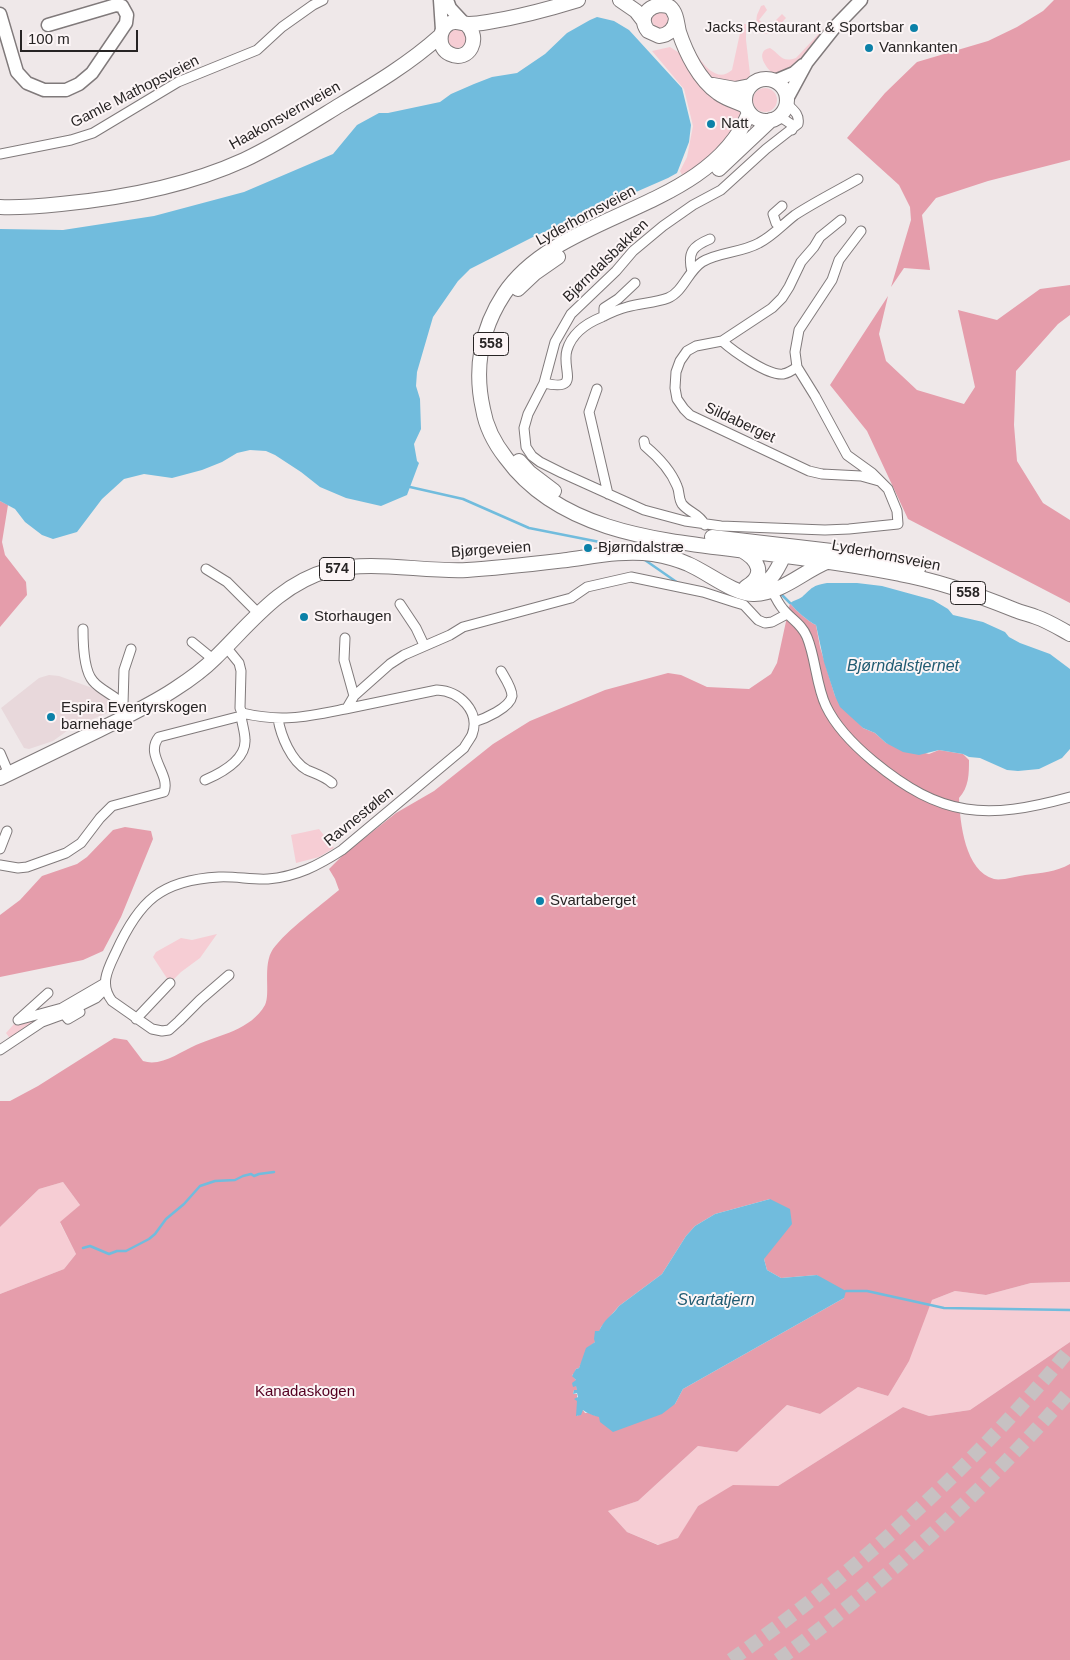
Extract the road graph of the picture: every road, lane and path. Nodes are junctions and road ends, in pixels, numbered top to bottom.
1 (323, 0) edge
2 (440, 0) edge
3 (448, 0) edge
4 (578, 0) edge
5 (620, 0) edge
6 (861, 0) edge
7 (649, 2) edge
8 (0, 14) edge
9 (510, 19) junction
10 (676, 19) junction
11 (643, 20) junction
12 (464, 23) junction
13 (48, 24) dead end
14 (441, 33) junction
15 (663, 35) junction
16 (473, 44) junction
17 (450, 54) junction
18 (691, 59) junction
19 (806, 62) junction
20 (402, 66) junction
21 (774, 81) junction
22 (708, 83) junction
23 (750, 86) junction
24 (781, 109) junction
25 (748, 110) junction
26 (792, 130) junction
27 (0, 154) edge
28 (858, 179) dead end
29 (782, 206) dead end
30 (0, 207) edge
31 (841, 220) dead end
32 (780, 227) junction
33 (861, 231) dead end
34 (710, 239) dead end
35 (692, 272) junction
36 (635, 283) dead end
37 (604, 316) junction
38 (722, 340) junction
39 (797, 367) junction
40 (544, 383) junction
41 (597, 389) dead end
42 (644, 441) dead end
43 (882, 482) junction
44 (608, 494) junction
45 (705, 525) junction
46 (740, 550) junction
47 (789, 553) junction
48 (829, 561) junction
49 (206, 568) dead end
50 (770, 586) junction
51 (731, 587) junction
52 (746, 587) junction
53 (400, 604) dead end
54 (259, 614) junction
55 (787, 614) junction
56 (1036, 617) junction
57 (83, 628) dead end
58 (1070, 634) edge
59 (345, 638) dead end
60 (192, 642) dead end
61 (424, 645) junction
62 (226, 647) junction
63 (131, 649) dead end
64 (214, 660) junction
65 (501, 671) dead end
66 (354, 696) junction
67 (347, 708) junction
68 (126, 709) junction
69 (242, 714) junction
70 (278, 719) junction
71 (474, 722) junction
72 (0, 753) edge
73 (4, 776) edge
74 (205, 780) dead end
75 (332, 783) dead end
76 (1070, 796) edge
77 (7, 830) dead end
78 (0, 849) edge
79 (0, 865) edge
80 (229, 975) dead end
81 (170, 983) dead end
82 (106, 989) junction
83 (48, 993) dead end
84 (63, 1011) junction
85 (136, 1019) junction
86 (0, 1050) edge

1 - 27 street, Gamle Mathopsveien
2 - 14 street
3 - 12 street
4 - 9 main road
5 - 11 main road
6 - 19 street, Lyderhornsveien
7 - 10 main road
7 - 11 main road
8 - 13 street
9 - 12 main road
9 - 16 main road
10 - 15 main road
10 - 18 main road
11 - 15 main road
12 - 14 main road
12 - 16 main road
14 - 17 main road
14 - 20 main road, Haakonsvernveien
15 - 18 main road
16 - 17 main road
17 - 20 main road, Haakonsvernveien
18 - 22 main road
19 - 21 street, Lyderhornsveien
19 - 24 street, Lyderhornsveien
20 - 30 main road, Haakonsvernveien
21 - 23 main road
21 - 24 main road
22 - 23 main road
22 - 25 main road
23 - 25 main road, 558
24 - 25 main road
24 - 26 street
24 - 26 street
24 - 47 main road, Lyderhornsveien / 558
25 - 46 main road, Lyderhornsveien / 558
26 - 40 street, Bjørndalsbakken
28 - 32 street
29 - 32 street
31 - 38 street, Sildaberget
32 - 35 street
33 - 39 street
34 - 35 street
35 - 37 street
36 - 37 street
37 - 40 street
38 - 39 street
38 - 43 street, Sildaberget
39 - 43 street
40 - 44 street, Bjørndalsbakken
41 - 44 street
42 - 45 street
43 - 45 street, Bjørndalsbakken
44 - 45 street, Bjørndalsbakken
46 - 47 main road, Lyderhornsveien / 558
46 - 52 main road
47 - 48 main road, Lyderhornsveien / 558
47 - 50 main road
47 - 56 main road, Lyderhornsveien / 558
48 - 50 main road, Bjørgeveien / 574
48 - 56 main road, Lyderhornsveien / 558
49 - 54 street
50 - 51 main road, Bjørgeveien / 574
50 - 52 main road, Bjørgeveien / 574
50 - 55 street
51 - 52 main road, Bjørgeveien / 574
51 - 54 main road, Bjørgeveien / 574
53 - 61 street
54 - 62 main road, Bjørgeveien / 574
55 - 61 street
55 - 76 street
56 - 58 main road, Lyderhornsveien / 558
57 - 68 street
59 - 66 street
60 - 64 street
61 - 66 street
62 - 64 main road, Bjørgeveien / 574
62 - 69 street
63 - 68 street
64 - 68 main road, Bjørgeveien / 574
65 - 71 street
66 - 67 street
67 - 70 street
67 - 71 street
68 - 73 main road, Bjørgeveien / 574
69 - 70 street
69 - 74 street
69 - 79 street
70 - 75 street
71 - 82 street, Ravnestølen
72 - 73 street, Bjørgeveien
77 - 78 street
80 - 85 street
81 - 85 street
82 - 84 street
82 - 84 street
82 - 85 street
83 - 84 street
84 - 86 street

